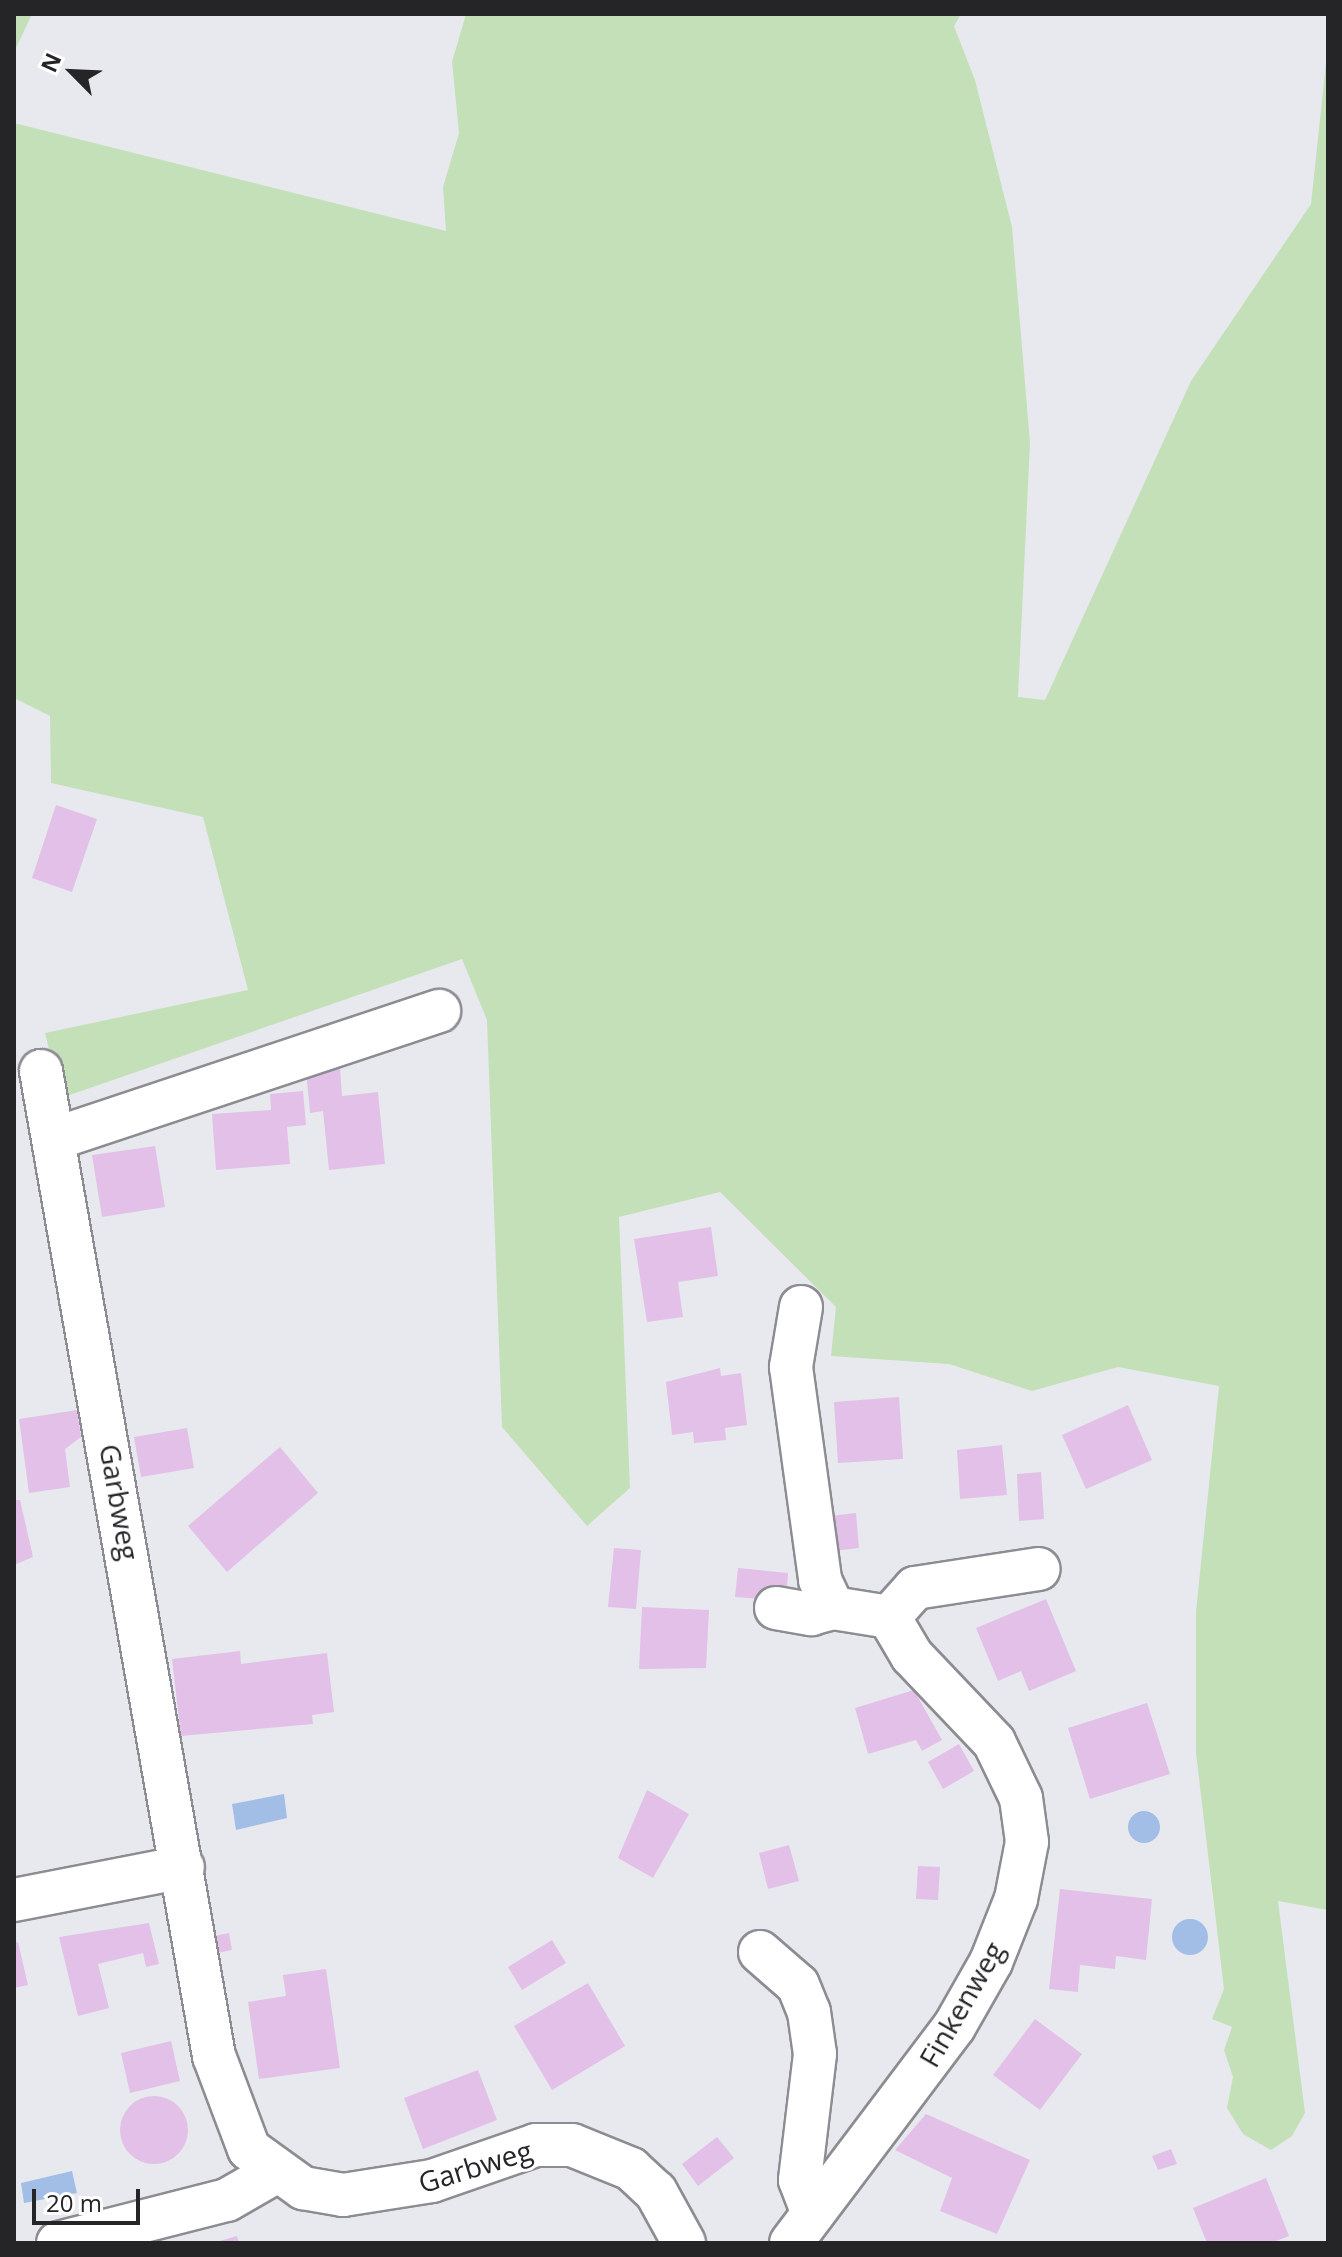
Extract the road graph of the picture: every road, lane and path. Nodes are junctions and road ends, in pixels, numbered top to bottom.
1 (439, 1011) dead end
2 (41, 1071) dead end
3 (54, 1139) junction
4 (801, 1307) dead end
5 (1039, 1569) dead end
6 (776, 1608) dead end
7 (833, 1608) junction
8 (889, 1617) junction
9 (183, 1867) junction
10 (14, 1900) edge
11 (760, 1952) dead end
12 (274, 2173) junction
13 (802, 2228) edge
14 (58, 2243) edge
15 (684, 2243) edge

1 - 3 street
2 - 3 street, Garbweg
3 - 9 street, Garbweg
4 - 7 street
5 - 8 street
6 - 7 street
7 - 8 street
8 - 13 street, Finkenweg
9 - 10 street
9 - 12 street, Garbweg
11 - 13 street, Finkenweg
12 - 14 street
12 - 15 street, Garbweg

